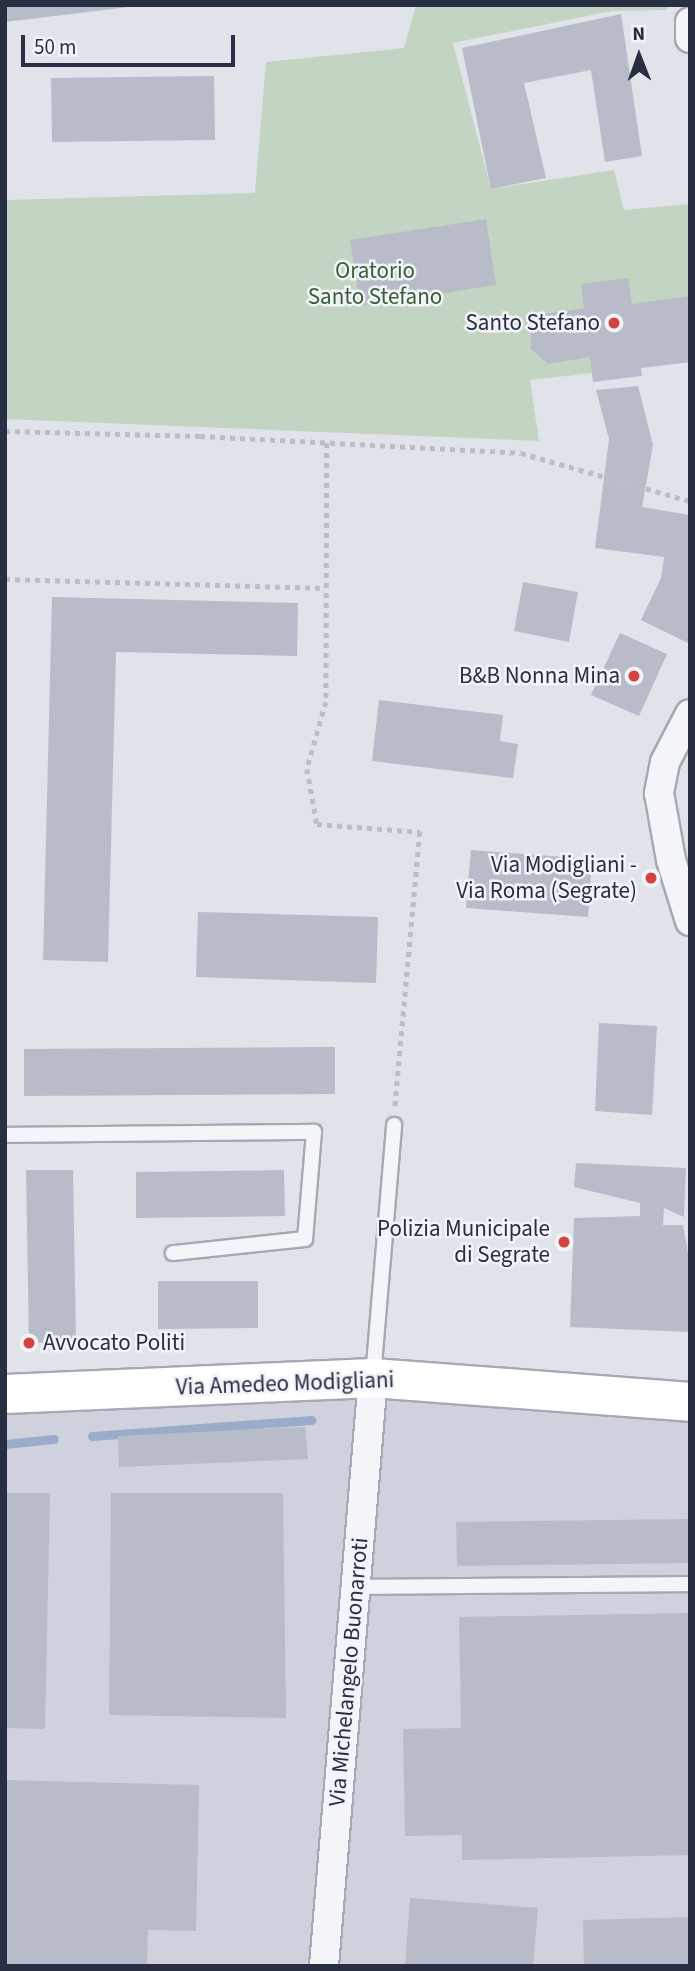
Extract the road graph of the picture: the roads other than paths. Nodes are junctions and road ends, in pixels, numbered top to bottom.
1 (690, 22) edge
2 (690, 38) edge
3 (690, 714) edge
4 (690, 921) edge
5 (394, 1125) road end
6 (5, 1135) edge
7 (173, 1253) dead end
8 (373, 1378) junction
9 (5, 1394) edge
10 (690, 1402) edge
11 (690, 1584) edge
12 (356, 1587) junction
13 (324, 1966) edge

1 - 2 street
3 - 4 street
5 - 8 lane
6 - 7 lane
8 - 9 street, Via Amedeo Modigliani
8 - 10 street, Via Amedeo Modigliani
8 - 12 street, Via Michelangelo Buonarroti
11 - 12 lane
12 - 13 street, Via Michelangelo Buonarroti

